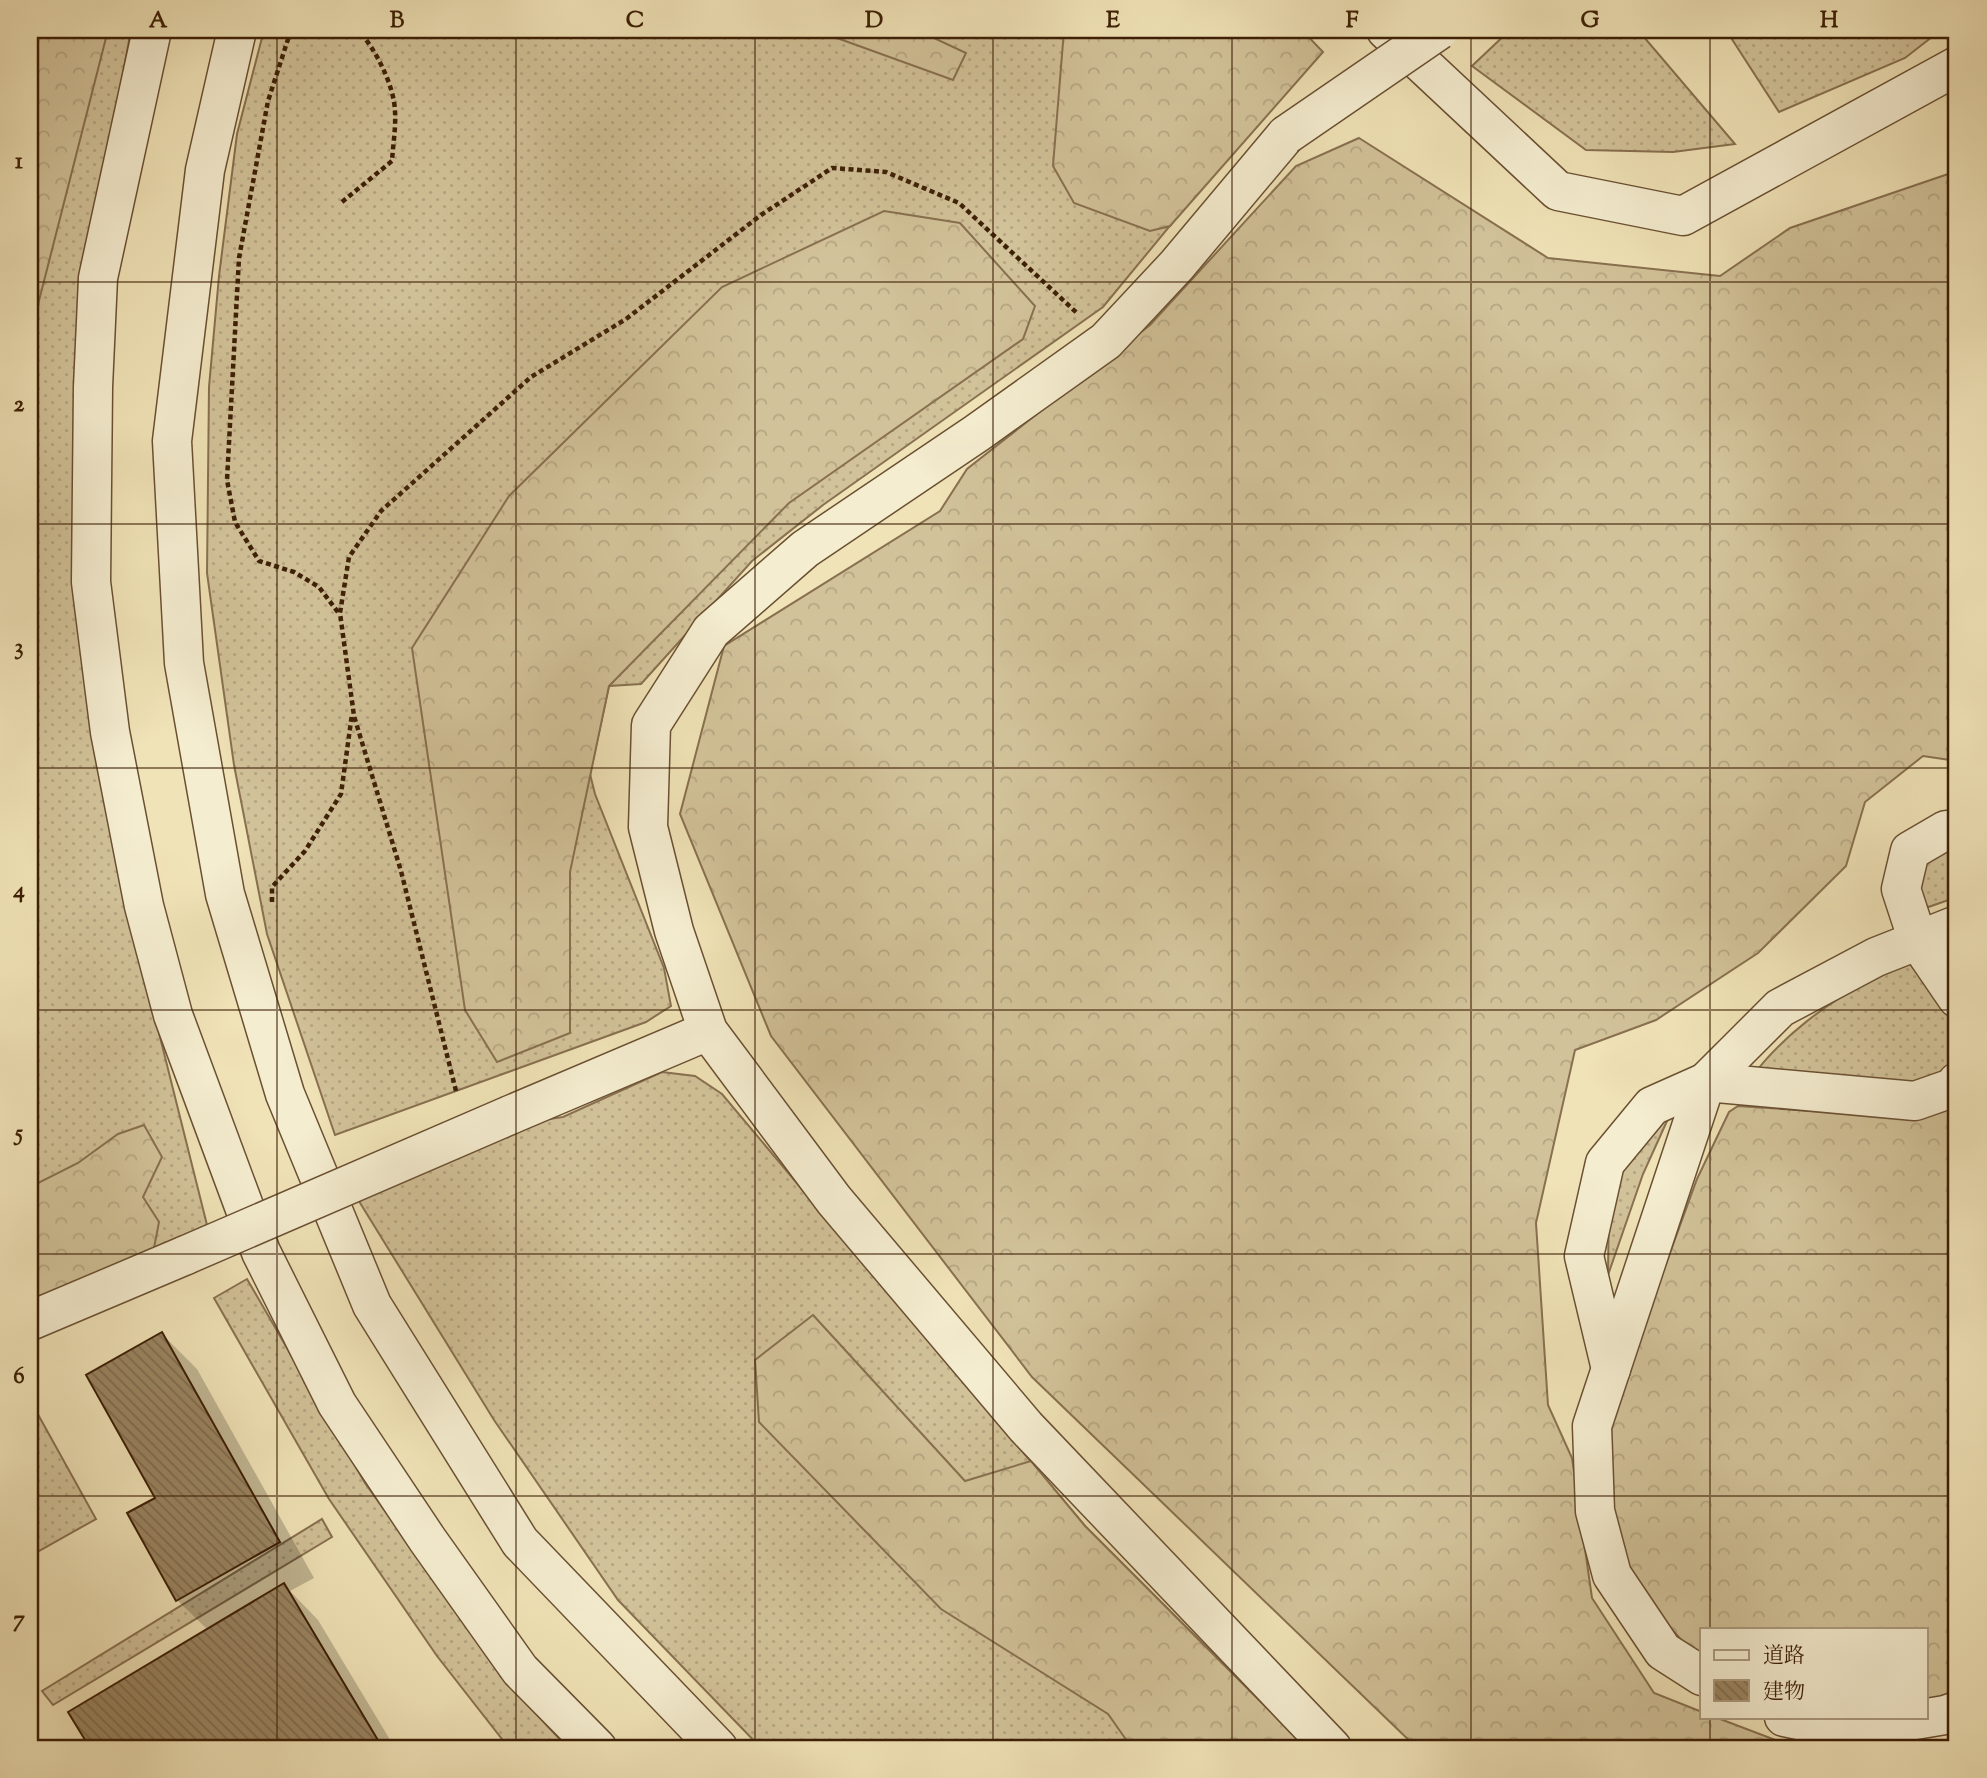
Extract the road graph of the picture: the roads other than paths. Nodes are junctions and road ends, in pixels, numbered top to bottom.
1 (152, 30) edge
2 (237, 30) edge
3 (1386, 30) edge
4 (1439, 30) edge
5 (1957, 66) edge
6 (1957, 831) edge
7 (1957, 925) edge
8 (1917, 941) junction
9 (1957, 998) edge
10 (708, 1031) junction
11 (1706, 1082) junction
12 (1957, 1082) edge
13 (30, 1321) edge
14 (1611, 1369) junction
15 (1700, 1675) edge
16 (1957, 1711) edge
17 (1789, 1718) edge
18 (597, 1748) edge
19 (718, 1748) edge
20 (1332, 1748) edge

1 - 18 lane
2 - 19 lane
3 - 5 lane
4 - 10 lane, bridge
6 - 8 lane
7 - 8 lane
8 - 9 lane
8 - 11 lane
10 - 13 lane, bridge
10 - 20 lane
11 - 12 lane
11 - 14 lane
11 - 14 lane
14 - 15 lane
16 - 17 lane

